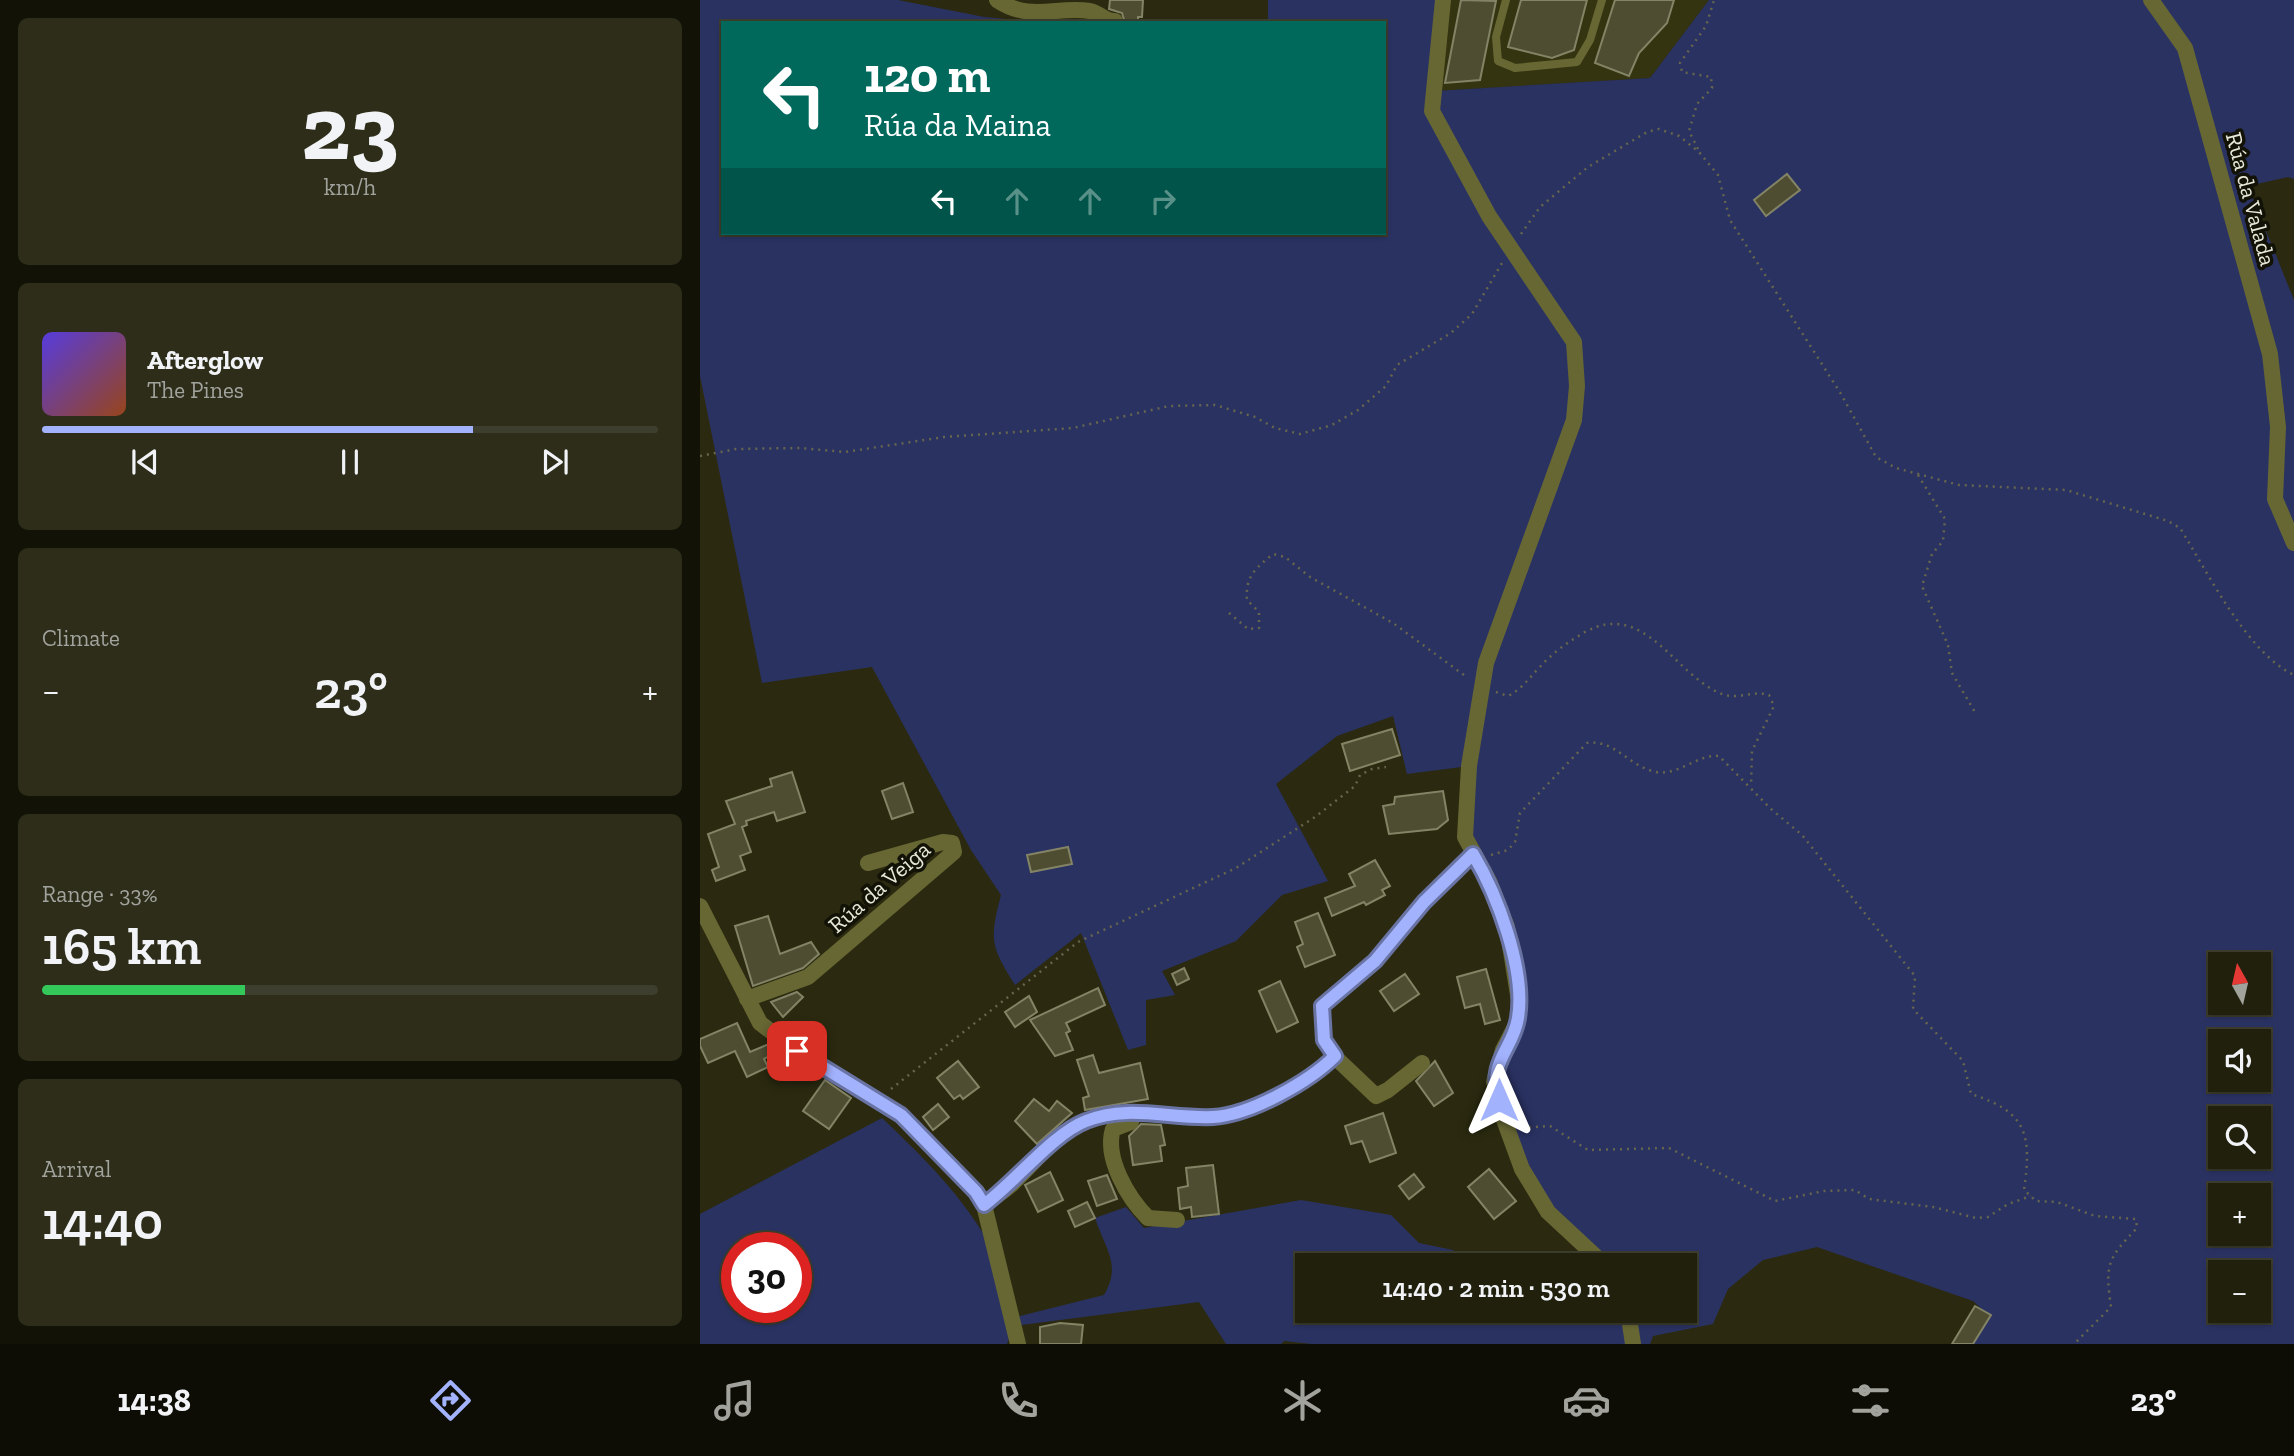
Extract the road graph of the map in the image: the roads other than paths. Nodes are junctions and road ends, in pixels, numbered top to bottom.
1 (997, 0) edge
2 (1443, 0) edge
3 (1506, 0) edge
4 (1602, 0) edge
5 (2151, 0) edge
6 (1115, 21) dead end
7 (2294, 542) edge
8 (1473, 854) junction
9 (867, 863) dead end
10 (700, 906) edge
11 (747, 999) junction
12 (1335, 1056) junction
13 (1422, 1063) dead end
14 (1133, 1112) junction
15 (984, 1205) junction
16 (1177, 1220) dead end
17 (1592, 1253) edge
18 (1630, 1323) edge
19 (1018, 1344) edge
20 (1633, 1344) edge

1 - 6 street
2 - 8 street
3 - 4 lane
5 - 7 street, Rúa da Valada
8 - 12 street
8 - 17 street
9 - 11 street, Rúa da Veiga
10 - 11 street
11 - 15 street
12 - 13 street
12 - 14 street
14 - 15 street
14 - 16 street
15 - 19 street
18 - 20 street

